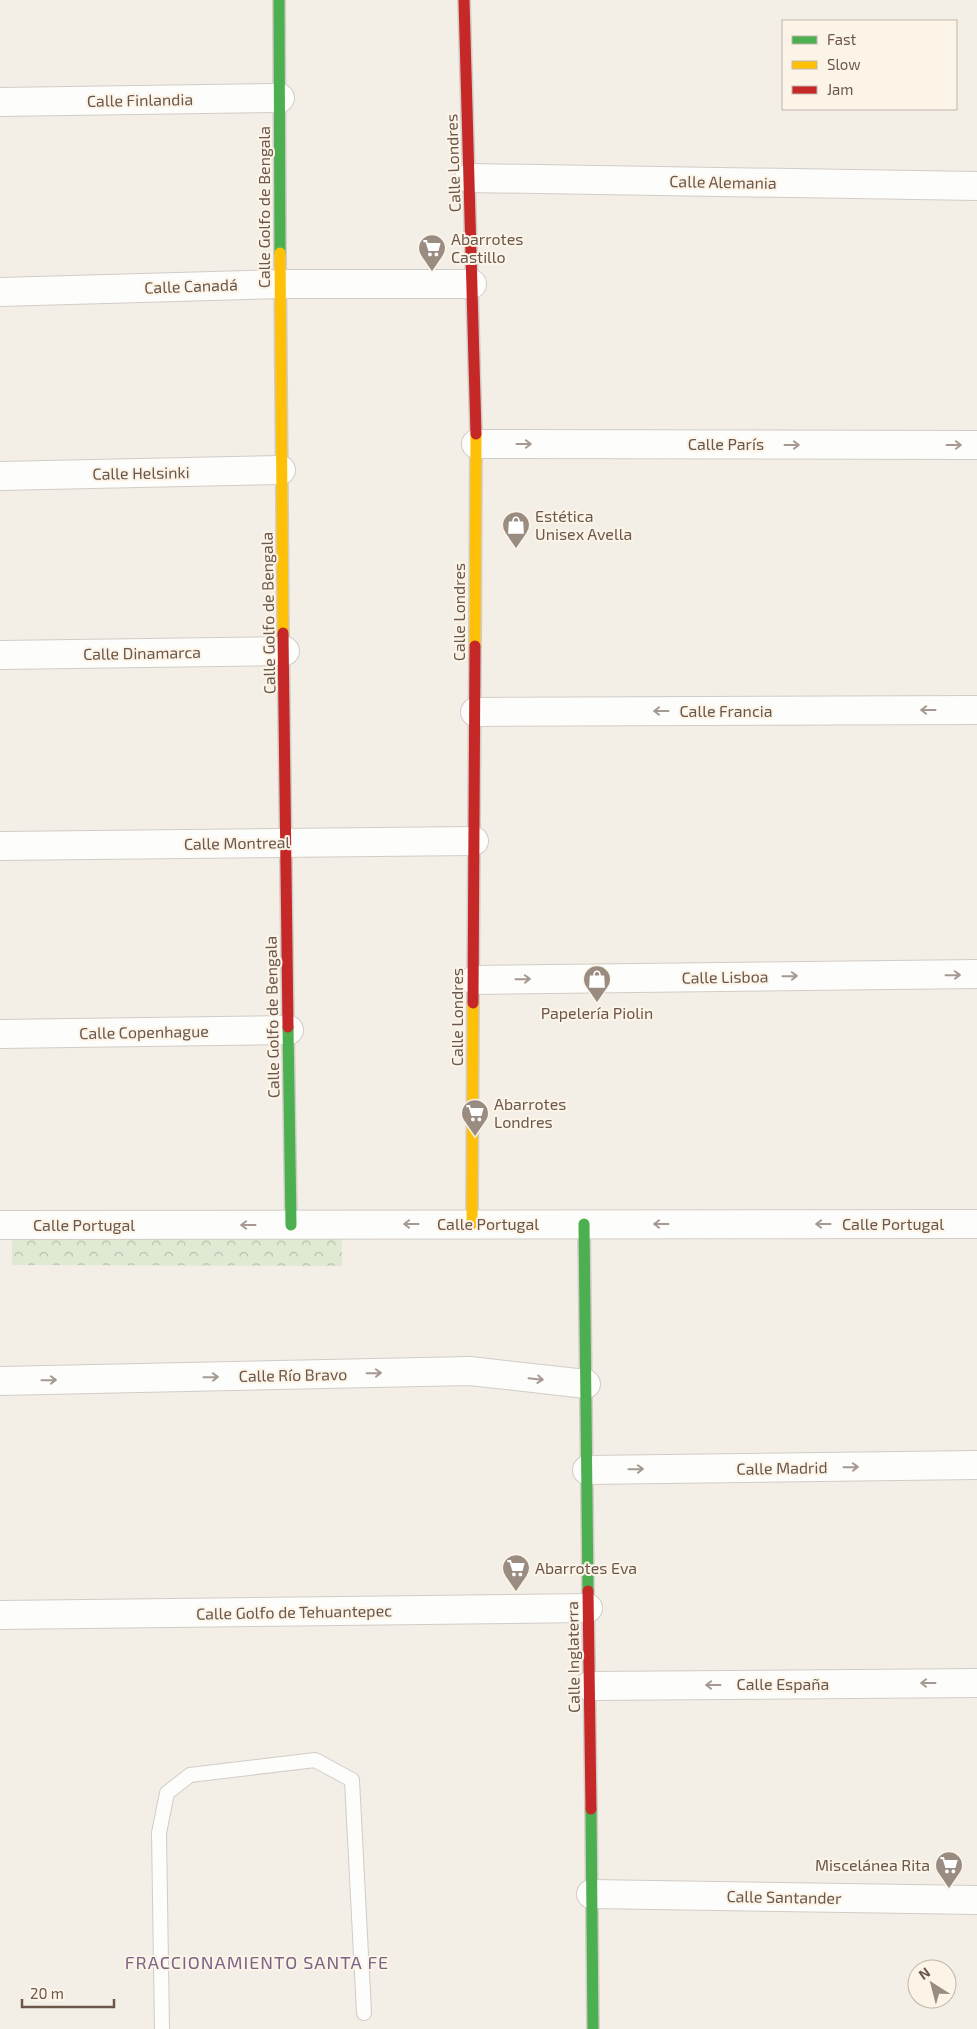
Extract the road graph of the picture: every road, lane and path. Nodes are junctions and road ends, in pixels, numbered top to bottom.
1 (279, 0) edge
2 (464, 0) edge
3 (280, 98) junction
4 (0, 102) edge
5 (469, 178) junction
6 (977, 186) edge
7 (281, 284) junction
8 (472, 284) junction
9 (0, 292) edge
10 (476, 444) junction
11 (977, 445) edge
12 (281, 470) junction
13 (0, 476) edge
14 (285, 651) junction
15 (0, 656) edge
16 (977, 710) edge
17 (475, 712) junction
18 (474, 840) junction
19 (287, 843) junction
20 (0, 846) edge
21 (977, 974) edge
22 (474, 980) junction
23 (289, 1030) junction
24 (0, 1034) edge
25 (291, 1224) junction
26 (472, 1224) junction
27 (584, 1224) junction
28 (977, 1224) edge
29 (0, 1225) edge
30 (0, 1381) edge
31 (586, 1384) junction
32 (977, 1465) edge
33 (587, 1470) junction
34 (588, 1608) junction
35 (0, 1615) edge
36 (977, 1683) edge
37 (589, 1686) junction
38 (592, 1894) junction
39 (977, 1900) edge
40 (364, 2013) dead end
41 (162, 2029) edge
42 (593, 2029) edge

1 - 3 street, Calle Golfo de Bengala
2 - 5 street, Calle Londres
3 - 4 street, Calle Finlandia
3 - 7 street, Calle Golfo de Bengala
5 - 6 street, Calle Alemania
5 - 8 street, Calle Londres
7 - 8 street, Calle Canadá
7 - 9 street, Calle Canadá
7 - 12 street, Calle Golfo de Bengala
8 - 10 street, Calle Londres
10 -> 11 street, Calle París
10 - 17 street, Calle Londres
12 - 13 street, Calle Helsinki
12 - 14 street, Calle Golfo de Bengala
14 - 15 street, Calle Dinamarca
14 - 19 street, Calle Golfo de Bengala
16 -> 17 street, Calle Francia
17 - 18 street, Calle Londres
18 - 19 street, Calle Montreal
18 - 22 street, Calle Londres
19 - 20 street, Calle Montreal
19 - 23 street, Calle Golfo de Bengala
22 -> 21 street, Calle Lisboa
22 - 26 street, Calle Londres
23 - 24 street, Calle Copenhague
23 - 25 street, Calle Golfo de Bengala
26 -> 25 street, Calle Portugal
25 -> 29 street, Calle Portugal
26 - 27 street, Calle Portugal
28 -> 27 street, Calle Portugal
27 - 31 street, Calle Inglaterra
30 -> 31 street, Calle Río Bravo
31 - 33 street, Calle Inglaterra
33 -> 32 street, Calle Madrid
33 - 34 street, Calle Inglaterra
34 - 35 street, Calle Golfo de Tehuantepec
34 - 37 street, Calle Inglaterra
36 -> 37 street, Calle España
37 - 38 street, Calle Inglaterra
38 - 39 street, Calle Santander
38 - 42 street, Calle Inglaterra
40 - 41 lane

